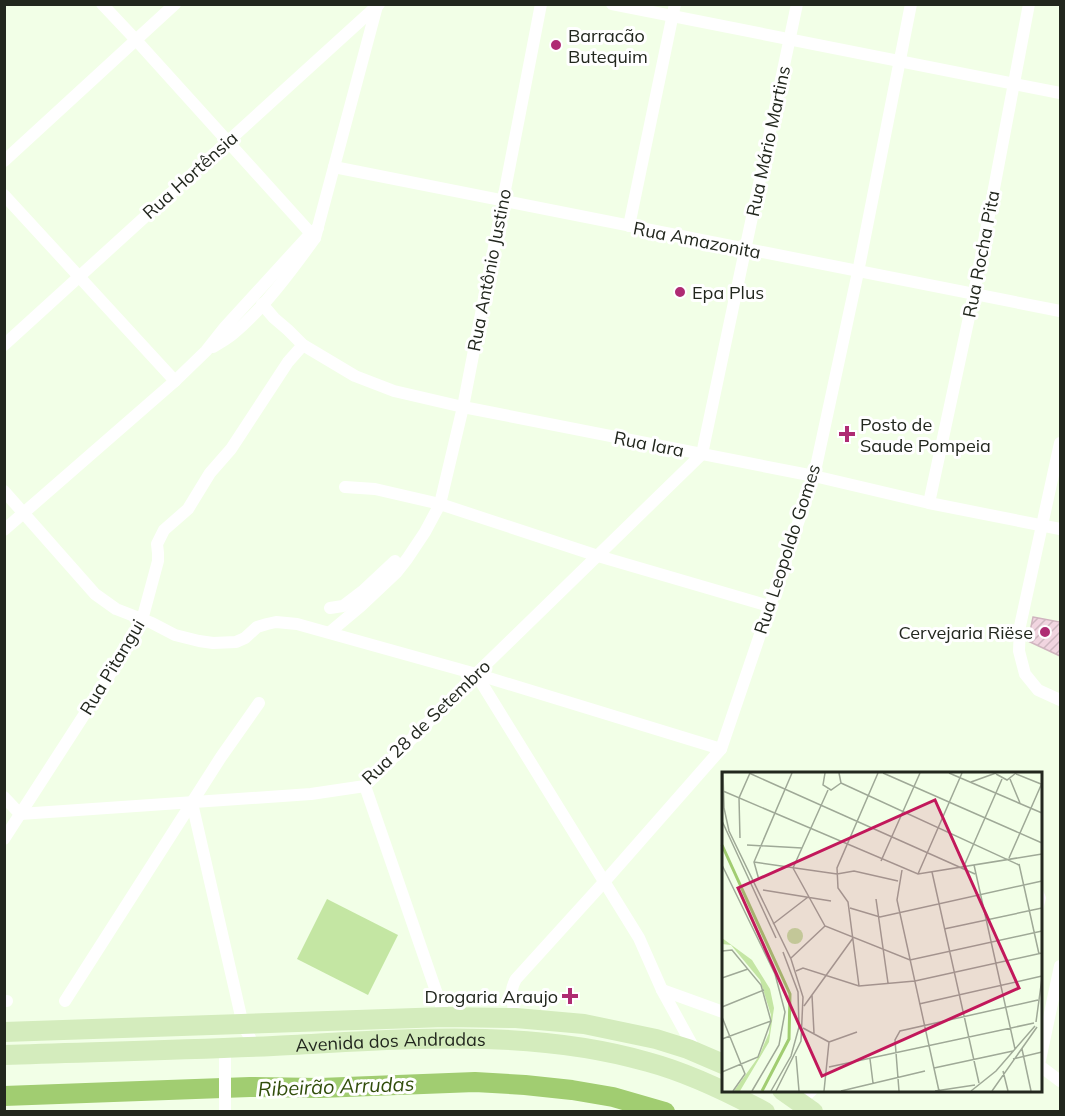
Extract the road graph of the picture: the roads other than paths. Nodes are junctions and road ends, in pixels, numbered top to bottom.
1 (102, 4) edge
2 (175, 4) edge
3 (541, 4) edge
4 (612, 4) edge
5 (797, 4) edge
6 (911, 4) edge
7 (1029, 4) edge
8 (377, 5) edge
9 (674, 11) edge
10 (790, 39) junction
11 (136, 40) junction
12 (900, 61) junction
13 (1014, 84) junction
14 (1060, 93) edge
15 (228, 141) junction
16 (4, 160) edge
17 (334, 166) junction
18 (4, 195) edge
19 (502, 201) junction
20 (629, 226) junction
21 (315, 233) junction
22 (744, 249) junction
23 (858, 272) junction
24 (78, 277) junction
25 (974, 294) junction
26 (262, 304) junction
27 (1060, 311) edge
28 (4, 345) edge
29 (303, 345) junction
30 (206, 351) junction
31 (175, 381) junction
32 (463, 407) junction
33 (1060, 443) edge
34 (702, 454) junction
35 (814, 476) junction
36 (345, 487) dead end
37 (4, 491) edge
38 (929, 503) junction
39 (440, 504) junction
40 (24, 512) junction
41 (1043, 526) junction
42 (1060, 529) edge
43 (4, 530) edge
44 (425, 532) junction
45 (598, 556) junction
46 (769, 606) junction
47 (330, 608) dead end
48 (142, 620) junction
49 (330, 632) junction
50 (476, 674) junction
51 (1060, 700) edge
52 (260, 703) dead end
53 (721, 749) junction
54 (365, 786) junction
55 (4, 797) edge
56 (192, 803) junction
57 (20, 814) junction
58 (4, 839) edge
59 (605, 881) junction
60 (1060, 966) edge
61 (662, 990) junction
62 (66, 1001) dead end
63 (722, 1012) edge
64 (446, 1017) junction
65 (516, 1018) junction
66 (243, 1025) junction
67 (4, 1032) edge
68 (1042, 1038) edge
69 (445, 1039) junction
70 (255, 1047) junction
71 (225, 1051) junction
72 (696, 1052) junction
73 (4, 1055) edge
74 (722, 1064) edge
75 (1041, 1067) edge
76 (1060, 1081) edge
77 (722, 1091) edge
78 (723, 1092) edge
79 (787, 1092) edge
80 (808, 1101) edge
81 (225, 1107) edge
82 (765, 1112) edge

1 - 11 street
2 - 11 street
3 - 19 street, Rua Antônio Justino
4 - 9 street
5 - 10 street, Rua Mário Martins
6 - 12 street, Rua Leopoldo Gomes
7 - 13 street, Rua Rocha Pita
8 - 15 street, Rua Hortênsia
8 - 17 street
9 - 10 street
9 - 20 street
10 - 12 street
10 - 22 street, Rua Mário Martins
11 - 15 street
11 - 16 street
12 - 13 street
12 - 23 street, Rua Leopoldo Gomes
13 - 14 street
13 - 25 street, Rua Rocha Pita
15 - 21 street
15 - 24 street, Rua Hortênsia
17 - 19 street, Rua Amazonita
17 - 21 street
18 - 24 street
19 - 20 street, Rua Amazonita
19 - 32 street, Rua Antônio Justino
20 - 22 street, Rua Amazonita
21 - 26 street
21 - 30 street
22 - 23 street, Rua Amazonita
22 - 34 street, Rua Mário Martins
23 - 25 street, Rua Amazonita
23 - 35 street, Rua Leopoldo Gomes
24 - 28 street, Rua Hortênsia
24 - 31 street
25 - 27 street, Rua Amazonita
25 - 38 street, Rua Rocha Pita
26 - 29 street, Rua Iara
26 - 30 street
29 - 32 street, Rua Iara
29 - 48 street, Rua Pitangui
30 - 31 street
31 - 40 street
32 - 34 street, Rua Iara
32 - 39 street, Rua Antônio Justino
33 - 41 street
34 - 35 street, Rua Iara
34 - 45 street, Rua 28 de Setembro
35 - 38 street, Rua Iara
35 - 46 street, Rua Leopoldo Gomes
36 - 39 street
37 - 40 street
38 - 41 street, Rua Iara
39 - 44 street, Rua Antônio Justino
39 - 45 street
40 - 43 street
40 - 48 street
41 - 42 street, Rua Iara
41 - 51 street
44 - 47 street, Rua Antônio Justino
44 - 49 street, Rua Antônio Justino
45 - 46 street
45 - 50 street, Rua 28 de Setembro
46 - 53 street, Rua Leopoldo Gomes
48 - 49 street
48 - 57 street, Rua Pitangui
49 - 50 street
50 - 53 street
50 - 54 street, Rua 28 de Setembro
50 - 59 street
52 - 56 street
53 - 59 street, Rua Leopoldo Gomes
54 - 56 street, Rua 28 de Setembro
54 - 64 street
55 - 57 street
56 - 57 street, Rua 28 de Setembro
56 - 62 street
56 - 66 street
57 - 58 street, Rua Pitangui
59 - 61 street
59 - 65 street, Rua Leopoldo Gomes
60 - 68 street
61 - 63 street
61 - 72 street
64 - 65 main road, Avenida dos Andradas
64 - 66 main road, Avenida dos Andradas
64 - 69 main road
65 - 72 main road, Avenida dos Andradas
66 - 67 main road, Avenida dos Andradas
66 - 70 street
69 - 70 main road, Avenida dos Andradas
69 - 77 main road, Avenida dos Andradas
70 - 71 main road, Avenida dos Andradas
71 - 73 main road, Avenida dos Andradas
71 - 81 street
72 - 74 main road, Avenida dos Andradas
75 - 76 street
78 - 82 main road, Avenida dos Andradas
79 - 80 main road

